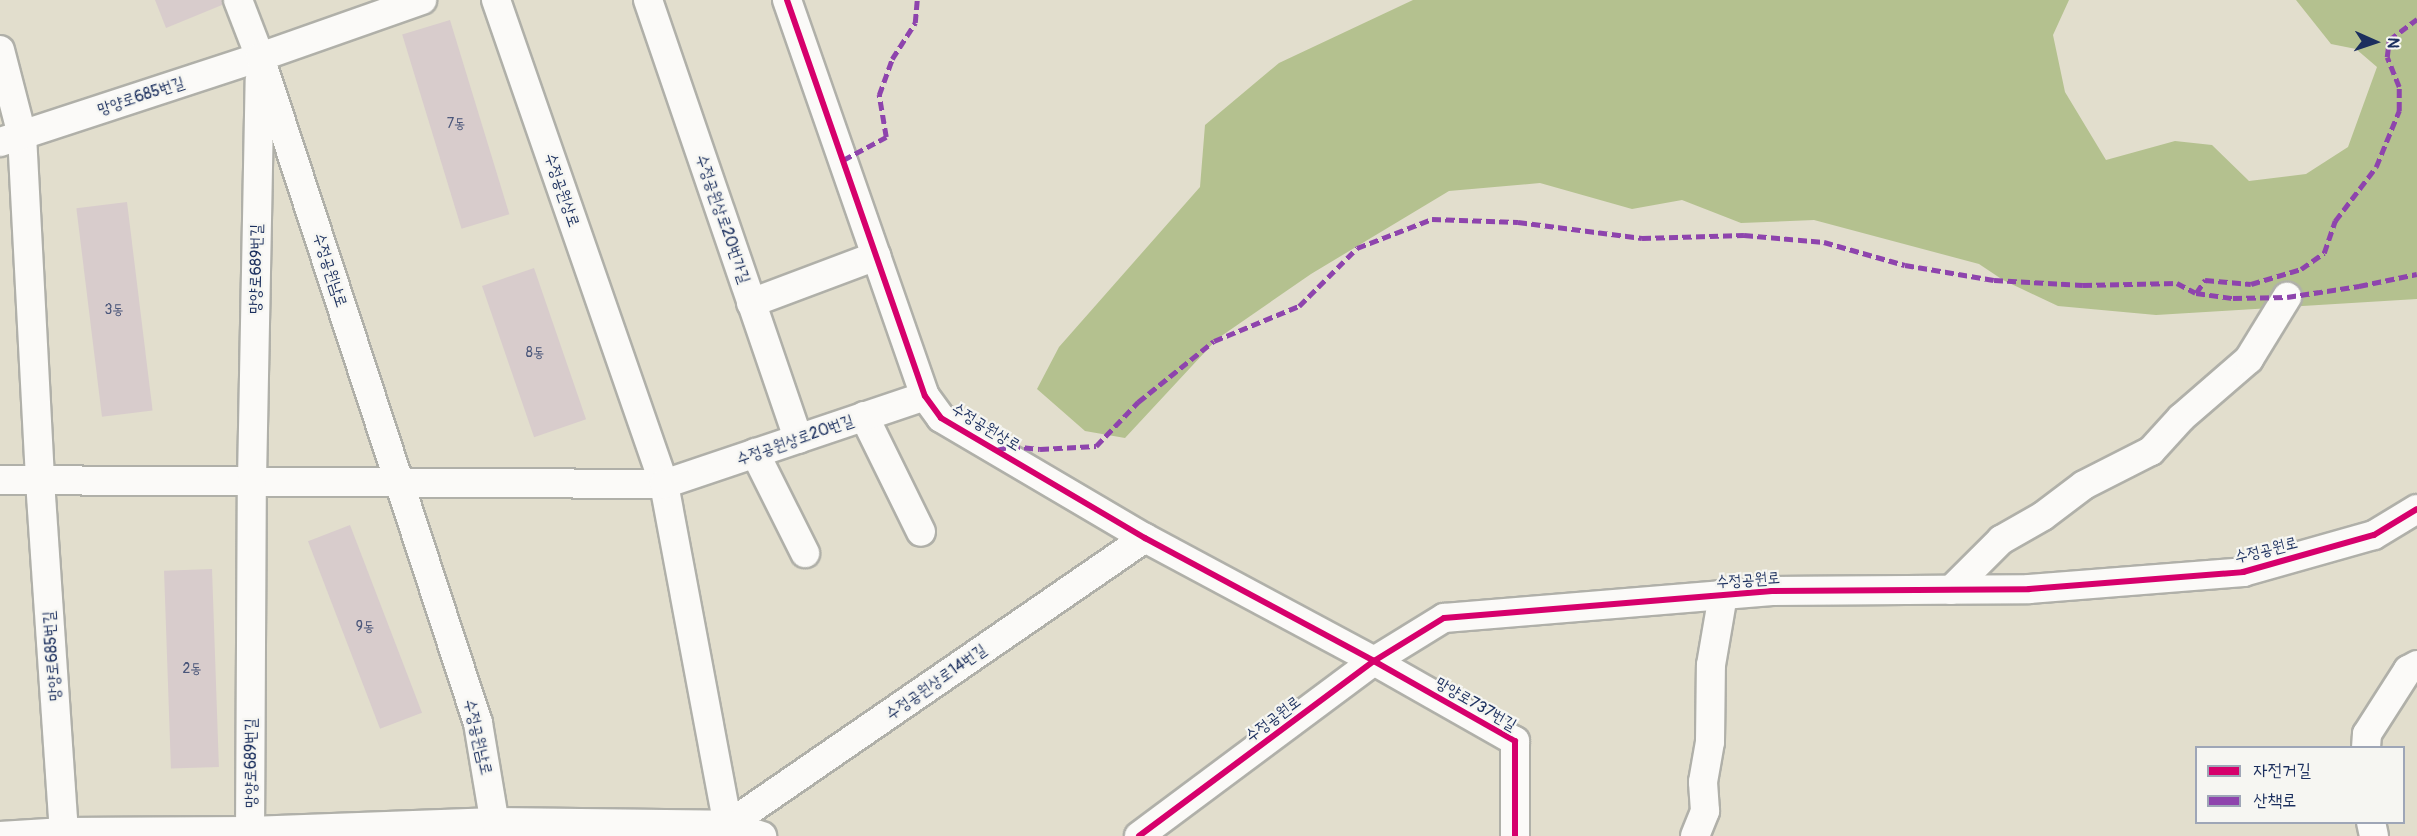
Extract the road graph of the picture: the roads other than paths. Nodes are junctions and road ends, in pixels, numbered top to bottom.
1 (238, 0) edge
2 (422, 0) edge
3 (496, 0) edge
4 (648, 0) edge
5 (787, 0) edge
6 (0, 50) edge
7 (260, 57) junction
8 (11, 139) edge
9 (876, 256) junction
10 (2287, 297) dead end
11 (751, 303) junction
12 (925, 396) junction
13 (864, 416) junction
14 (798, 439) junction
15 (755, 453) junction
16 (0, 480) edge
17 (252, 480) junction
18 (40, 481) junction
19 (400, 482) junction
20 (664, 484) junction
21 (2417, 509) edge
22 (921, 532) dead end
23 (1145, 538) junction
24 (805, 553) dead end
25 (1952, 590) junction
26 (1724, 595) junction
27 (1374, 661) junction
28 (2417, 664) edge
29 (2366, 746) edge
30 (497, 829) edge
31 (729, 831) edge
32 (250, 833) edge
33 (64, 834) edge
34 (0, 836) edge
35 (762, 836) edge
36 (1139, 836) edge
37 (1515, 836) edge
38 (1695, 836) edge

1 - 7 street, 수정공원남로
2 - 7 street
3 - 20 street, 수정공원상로
4 - 11 street, 수정공원상로20번가길
5 - 9 street, 수정공원상로
6 - 8 street, 망양로685번길
7 - 8 street, 망양로685번길
7 - 17 street, 망양로689번길
7 - 19 street, 수정공원남로
8 - 18 street, 망양로685번길
9 - 11 street
9 - 12 street, 수정공원상로
10 - 25 street
11 - 14 street, 수정공원상로20번가길
12 - 13 street, 수정공원상로20번길
12 - 23 street, 수정공원상로
13 - 14 street, 수정공원상로20번길
13 - 22 street
14 - 15 street, 수정공원상로20번길
15 - 20 street, 수정공원상로20번길
15 - 24 street
16 - 18 street
17 - 18 street
17 - 19 street
17 - 32 street, 망양로689번길
18 - 33 street, 망양로685번길
19 - 20 street
19 - 30 street, 수정공원남로
20 - 31 street, 수정공원상로
21 - 25 street, 수정공원로
23 - 27 street, 수정공원상로
23 - 31 street, 수정공원상로14번길
25 - 26 street, 수정공원로
26 - 27 street, 수정공원로
26 - 38 street
27 - 36 street, 수정공원로
27 - 37 street, 망양로737번길
28 - 29 street
30 - 31 street
30 - 32 street, 망양로689번길
31 - 35 street
32 - 33 street
33 - 34 street

